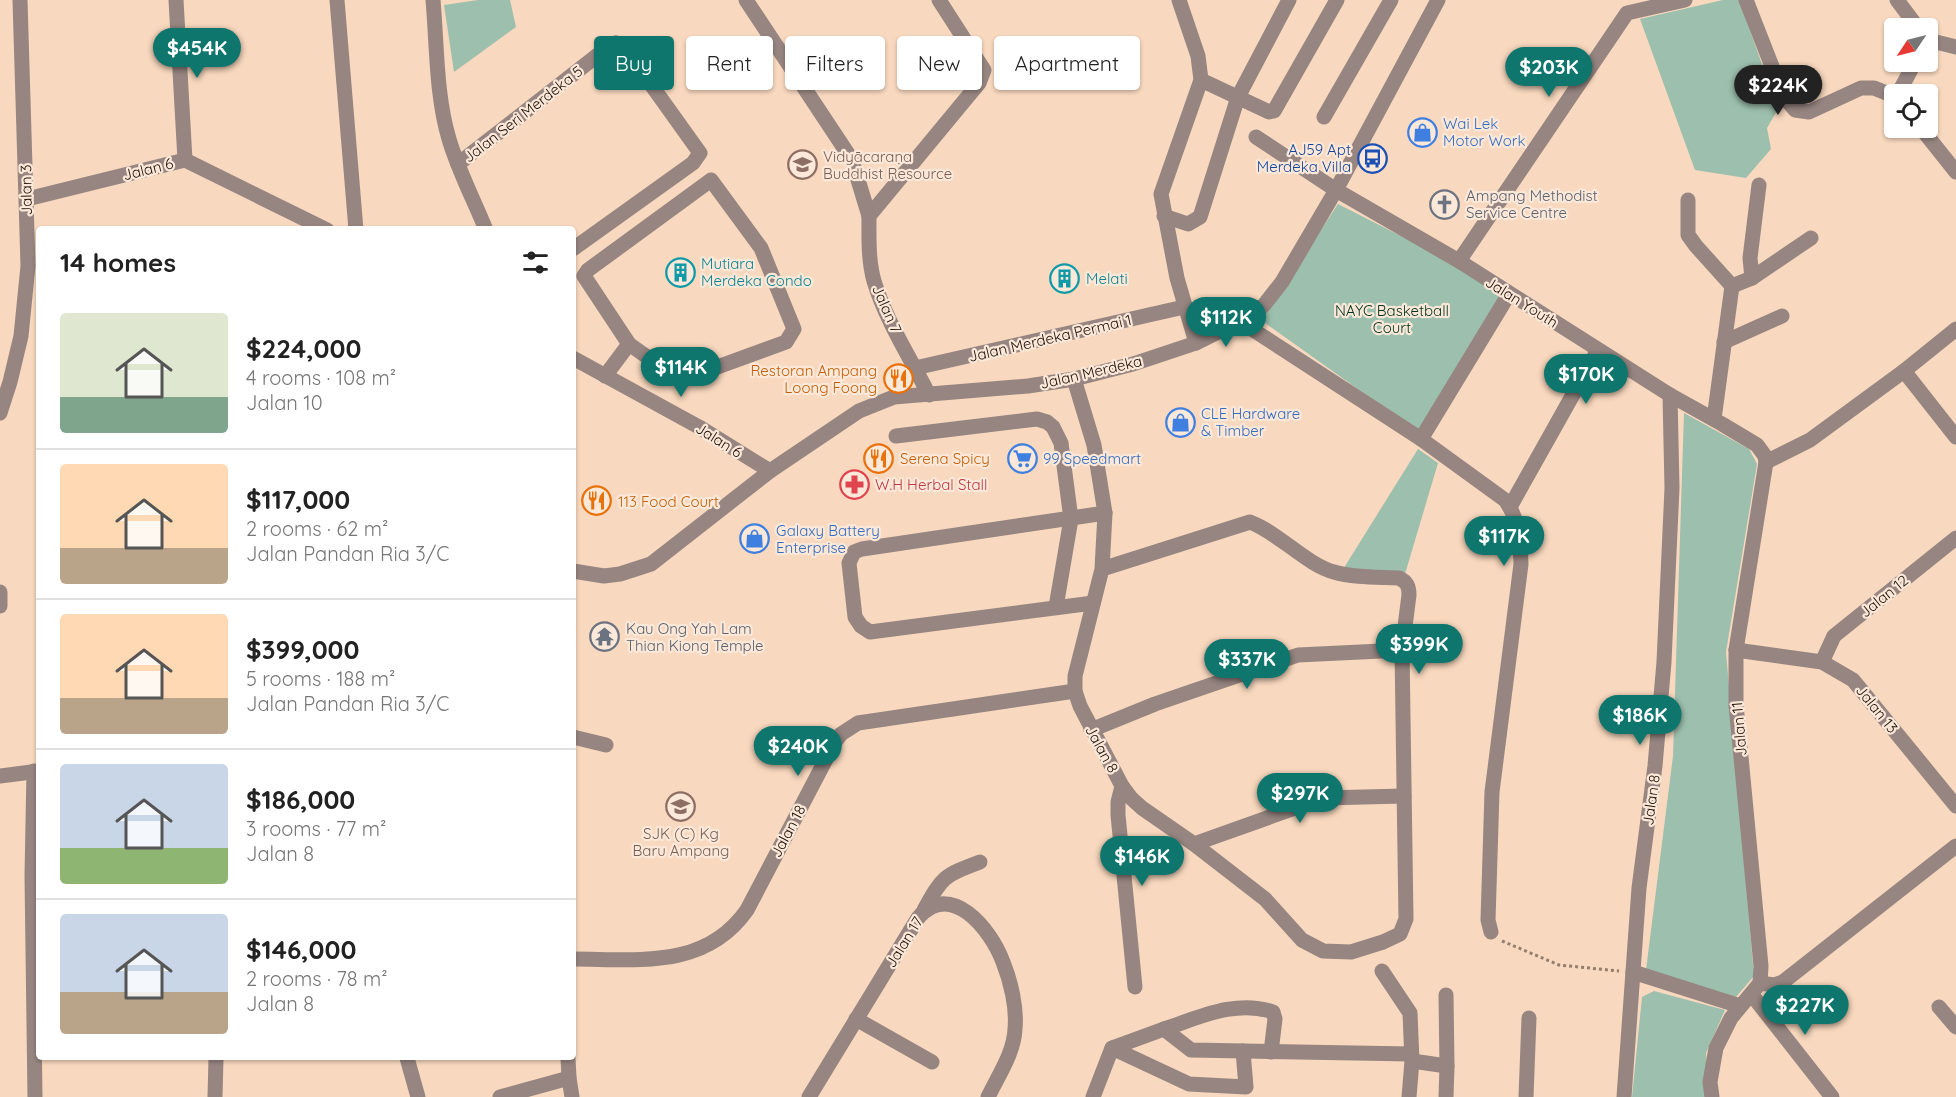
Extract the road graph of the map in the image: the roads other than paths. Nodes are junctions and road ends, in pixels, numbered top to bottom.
1 (20, 0) edge
2 (176, 0) edge
3 (338, 0) edge
4 (433, 0) edge
5 (746, 0) edge
6 (939, 0) edge
7 (1179, 0) edge
8 (1289, 0) edge
9 (1337, 0) edge
10 (1391, 0) edge
11 (1438, 0) edge
12 (1685, 0) edge
13 (1746, 0) edge
14 (1897, 0) edge
15 (1910, 18) edge
16 (1938, 42) edge
17 (1956, 47) edge
18 (1201, 80) junction
19 (1884, 91) edge
20 (1238, 97) junction
21 (1324, 117) dead end
22 (1256, 137) dead end
23 (1929, 138) edge
24 (186, 160) junction
25 (458, 164) junction
26 (1956, 172) edge
27 (1759, 185) dead end
28 (1336, 190) junction
29 (27, 199) junction
30 (1688, 200) dead end
31 (869, 216) junction
32 (1164, 216) junction
33 (319, 226) edge
34 (356, 226) edge
35 (484, 226) edge
36 (1811, 238) dead end
37 (576, 247) edge
38 (1459, 261) junction
39 (33, 266) edge
40 (1752, 278) junction
41 (1732, 286) junction
42 (1509, 294) junction
43 (1184, 307) junction
44 (1782, 316) dead end
45 (1241, 322) junction
46 (1956, 329) edge
47 (1724, 342) junction
48 (1196, 343) junction
49 (629, 344) junction
50 (1598, 350) junction
51 (576, 360) edge
52 (915, 368) junction
53 (1904, 371) junction
54 (605, 376) junction
55 (1074, 379) junction
56 (5, 381) edge
57 (929, 395) junction
58 (1670, 395) junction
59 (0, 412) edge
60 (1714, 419) junction
61 (896, 436) dead end
62 (1956, 437) edge
63 (1421, 439) junction
64 (1765, 459) junction
65 (770, 471) junction
66 (1510, 507) junction
67 (1104, 513) junction
68 (1071, 519) junction
69 (1956, 538) edge
70 (1102, 568) junction
71 (576, 571) edge
72 (0, 592) edge
73 (1093, 603) junction
74 (0, 606) edge
75 (1056, 607) junction
76 (1402, 650) junction
77 (1736, 650) junction
78 (1822, 663) junction
79 (1075, 691) junction
80 (1091, 730) junction
81 (576, 738) edge
82 (606, 745) dead end
83 (36, 771) edge
84 (0, 776) edge
85 (1122, 786) junction
86 (1404, 796) junction
87 (1956, 806) edge
88 (36, 824) edge
89 (1194, 844) junction
90 (1956, 846) edge
91 (980, 862) dead end
92 (35, 877) edge
93 (924, 910) junction
94 (1491, 932) road end
95 (576, 959) edge
96 (1382, 971) dead end
97 (1634, 972) junction
98 (1135, 987) dead end
99 (1756, 989) junction
100 (1446, 995) dead end
101 (1740, 1006) junction
102 (1940, 1007) dead end
103 (1529, 1018) dead end
104 (856, 1019) junction
105 (1956, 1027) edge
106 (1164, 1029) junction
107 (1112, 1048) junction
108 (1243, 1051) junction
109 (1271, 1052) junction
110 (1412, 1058) junction
111 (216, 1060) edge
112 (408, 1060) edge
113 (568, 1060) edge
114 (932, 1062) dead end
115 (1447, 1066) junction
116 (569, 1078) junction
117 (35, 1097) edge
118 (215, 1097) edge
119 (418, 1097) edge
120 (501, 1097) edge
121 (572, 1097) edge
122 (809, 1097) edge
123 (988, 1097) edge
124 (1093, 1097) edge
125 (1409, 1097) edge
126 (1446, 1097) edge
127 (1526, 1097) edge
128 (1624, 1097) edge
129 (1712, 1097) edge
130 (1832, 1097) edge

1 - 29 street, Jalan 3
2 - 24 street
3 - 34 street
4 - 25 street
5 - 31 street, Jalan 7
6 - 31 street
7 - 18 street
8 - 20 street
9 - 20 street
10 - 21 street
11 - 28 street, Jalan Merdeka
12 - 38 street
13 - 19 street
14 - 15 street
16 - 17 street
18 - 20 street
18 - 32 street
20 - 32 street
22 - 28 street, Jalan Youth
23 - 26 street
24 - 29 street, Jalan 6
24 - 33 street, Jalan 6
25 - 35 street
25 - 37 street, Jalan Seri Merdeka 5
27 - 40 street
28 - 38 street, Jalan Youth
28 - 45 street, Jalan Merdeka
29 - 39 street, Jalan 3
30 - 41 street
31 - 52 street, Jalan 7
32 - 43 street
36 - 40 street
38 - 42 street, Jalan Youth
39 - 56 street, Jalan 3
40 - 41 street
41 - 47 street
42 - 50 street, Jalan Youth
42 - 63 street
43 - 48 street
43 - 52 street, Jalan Merdeka Permai 1
44 - 47 street
45 - 48 street, Jalan Merdeka
45 - 63 street
46 - 53 street
47 - 60 street
48 - 55 street, Jalan Merdeka
49 - 49 street
49 - 54 street
50 - 58 street, Jalan Youth
50 - 66 street
51 - 54 street, Jalan 6
52 - 57 street, Jalan 7
53 - 62 street
53 - 64 street
54 - 65 street, Jalan 6
55 - 57 street, Jalan Merdeka
55 - 67 street, Jalan 8
56 - 59 street, Jalan 3
57 - 65 street, Jalan Merdeka
58 - 60 street, Jalan Youth
58 - 97 street, Jalan 8
60 - 64 street, Jalan Youth
61 - 68 street
63 - 66 street
64 - 77 street, Jalan 11
65 - 71 street, Jalan Merdeka
66 - 94 street
67 - 68 street
67 - 70 street, Jalan 8
68 - 75 street
68 - 75 street
69 - 78 street, Jalan 12
70 - 73 street, Jalan 8
70 - 76 street
72 - 74 street
73 - 75 street
73 - 79 street, Jalan 8
76 - 80 street
76 - 86 street
77 - 78 street, Jalan 13
77 - 99 street, Jalan 11
78 - 87 street, Jalan 13
79 - 80 street, Jalan 8
79 - 95 street, Jalan 18
80 - 85 street, Jalan 8
81 - 82 street
83 - 84 street
85 - 89 street, Jalan 8
85 - 98 street
86 - 89 street
86 - 89 street, Jalan 8
88 - 92 street
90 - 99 street
91 - 93 street
92 - 117 street
93 - 104 street, Jalan 17
93 - 123 street, Jalan 17
96 - 110 street
97 - 101 street
97 - 128 street, Jalan 8
99 - 101 street
99 - 130 street
100 - 115 street
101 - 129 street
102 - 105 street
103 - 127 street
104 - 114 street
104 - 122 street, Jalan 17
106 - 107 street
106 - 108 street
106 - 109 street
107 - 108 street
107 - 124 street
108 - 109 street
109 - 110 street
110 - 115 street
110 - 125 street
111 - 118 street
112 - 119 street
113 - 116 street
115 - 126 street
116 - 120 street
116 - 121 street

